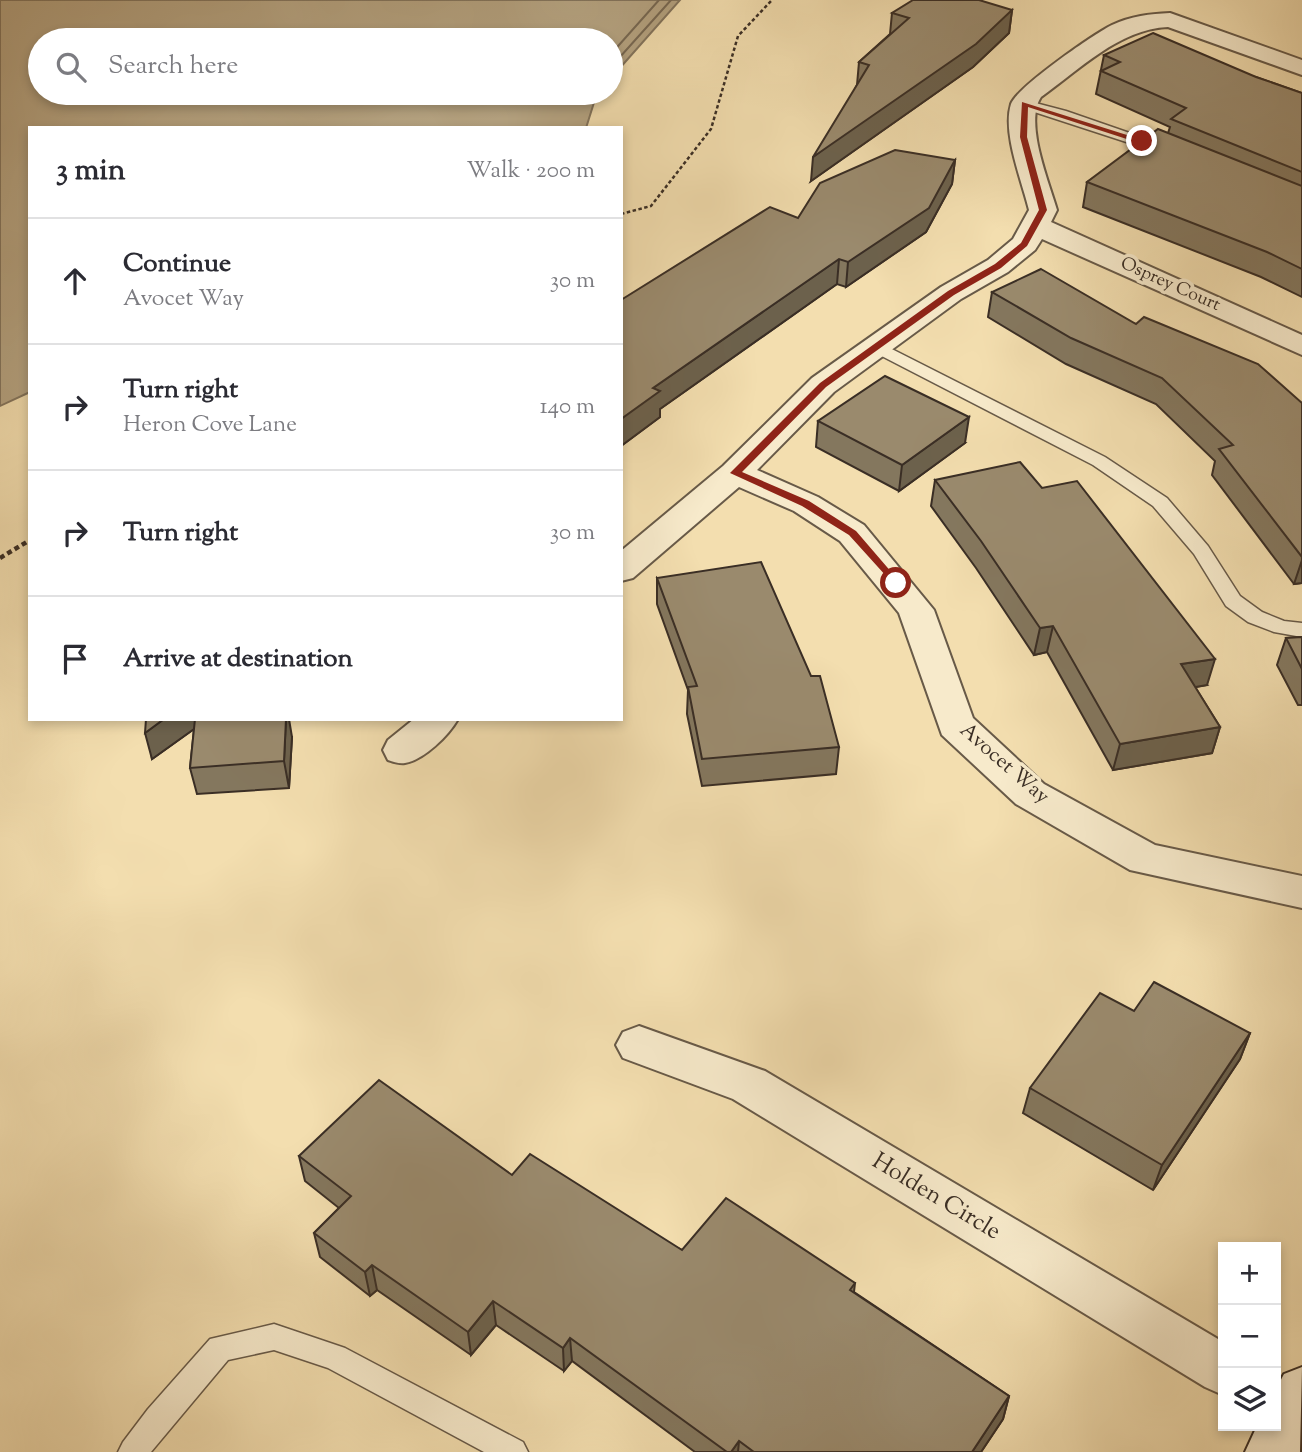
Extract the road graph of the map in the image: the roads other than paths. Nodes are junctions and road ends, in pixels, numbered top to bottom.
1 (1302, 68) edge
2 (1024, 103) junction
3 (1179, 156) edge
4 (1036, 226) junction
5 (876, 346) junction
6 (1302, 346) edge
7 (735, 473) junction
8 (623, 568) edge
9 (1302, 630) edge
10 (437, 721) edge
11 (402, 750) dead end
12 (1302, 892) edge
13 (639, 1045) dead end
14 (1220, 1368) edge
15 (133, 1452) edge
16 (513, 1452) edge

1 - 2 street
2 - 3 lane
2 - 4 street
4 - 5 street
4 - 6 street, Osprey Court
5 - 7 street
5 - 9 lane
7 - 8 street
7 - 12 street, Avocet Way
10 - 11 street
13 - 14 street, Holden Circle
15 - 16 lane

